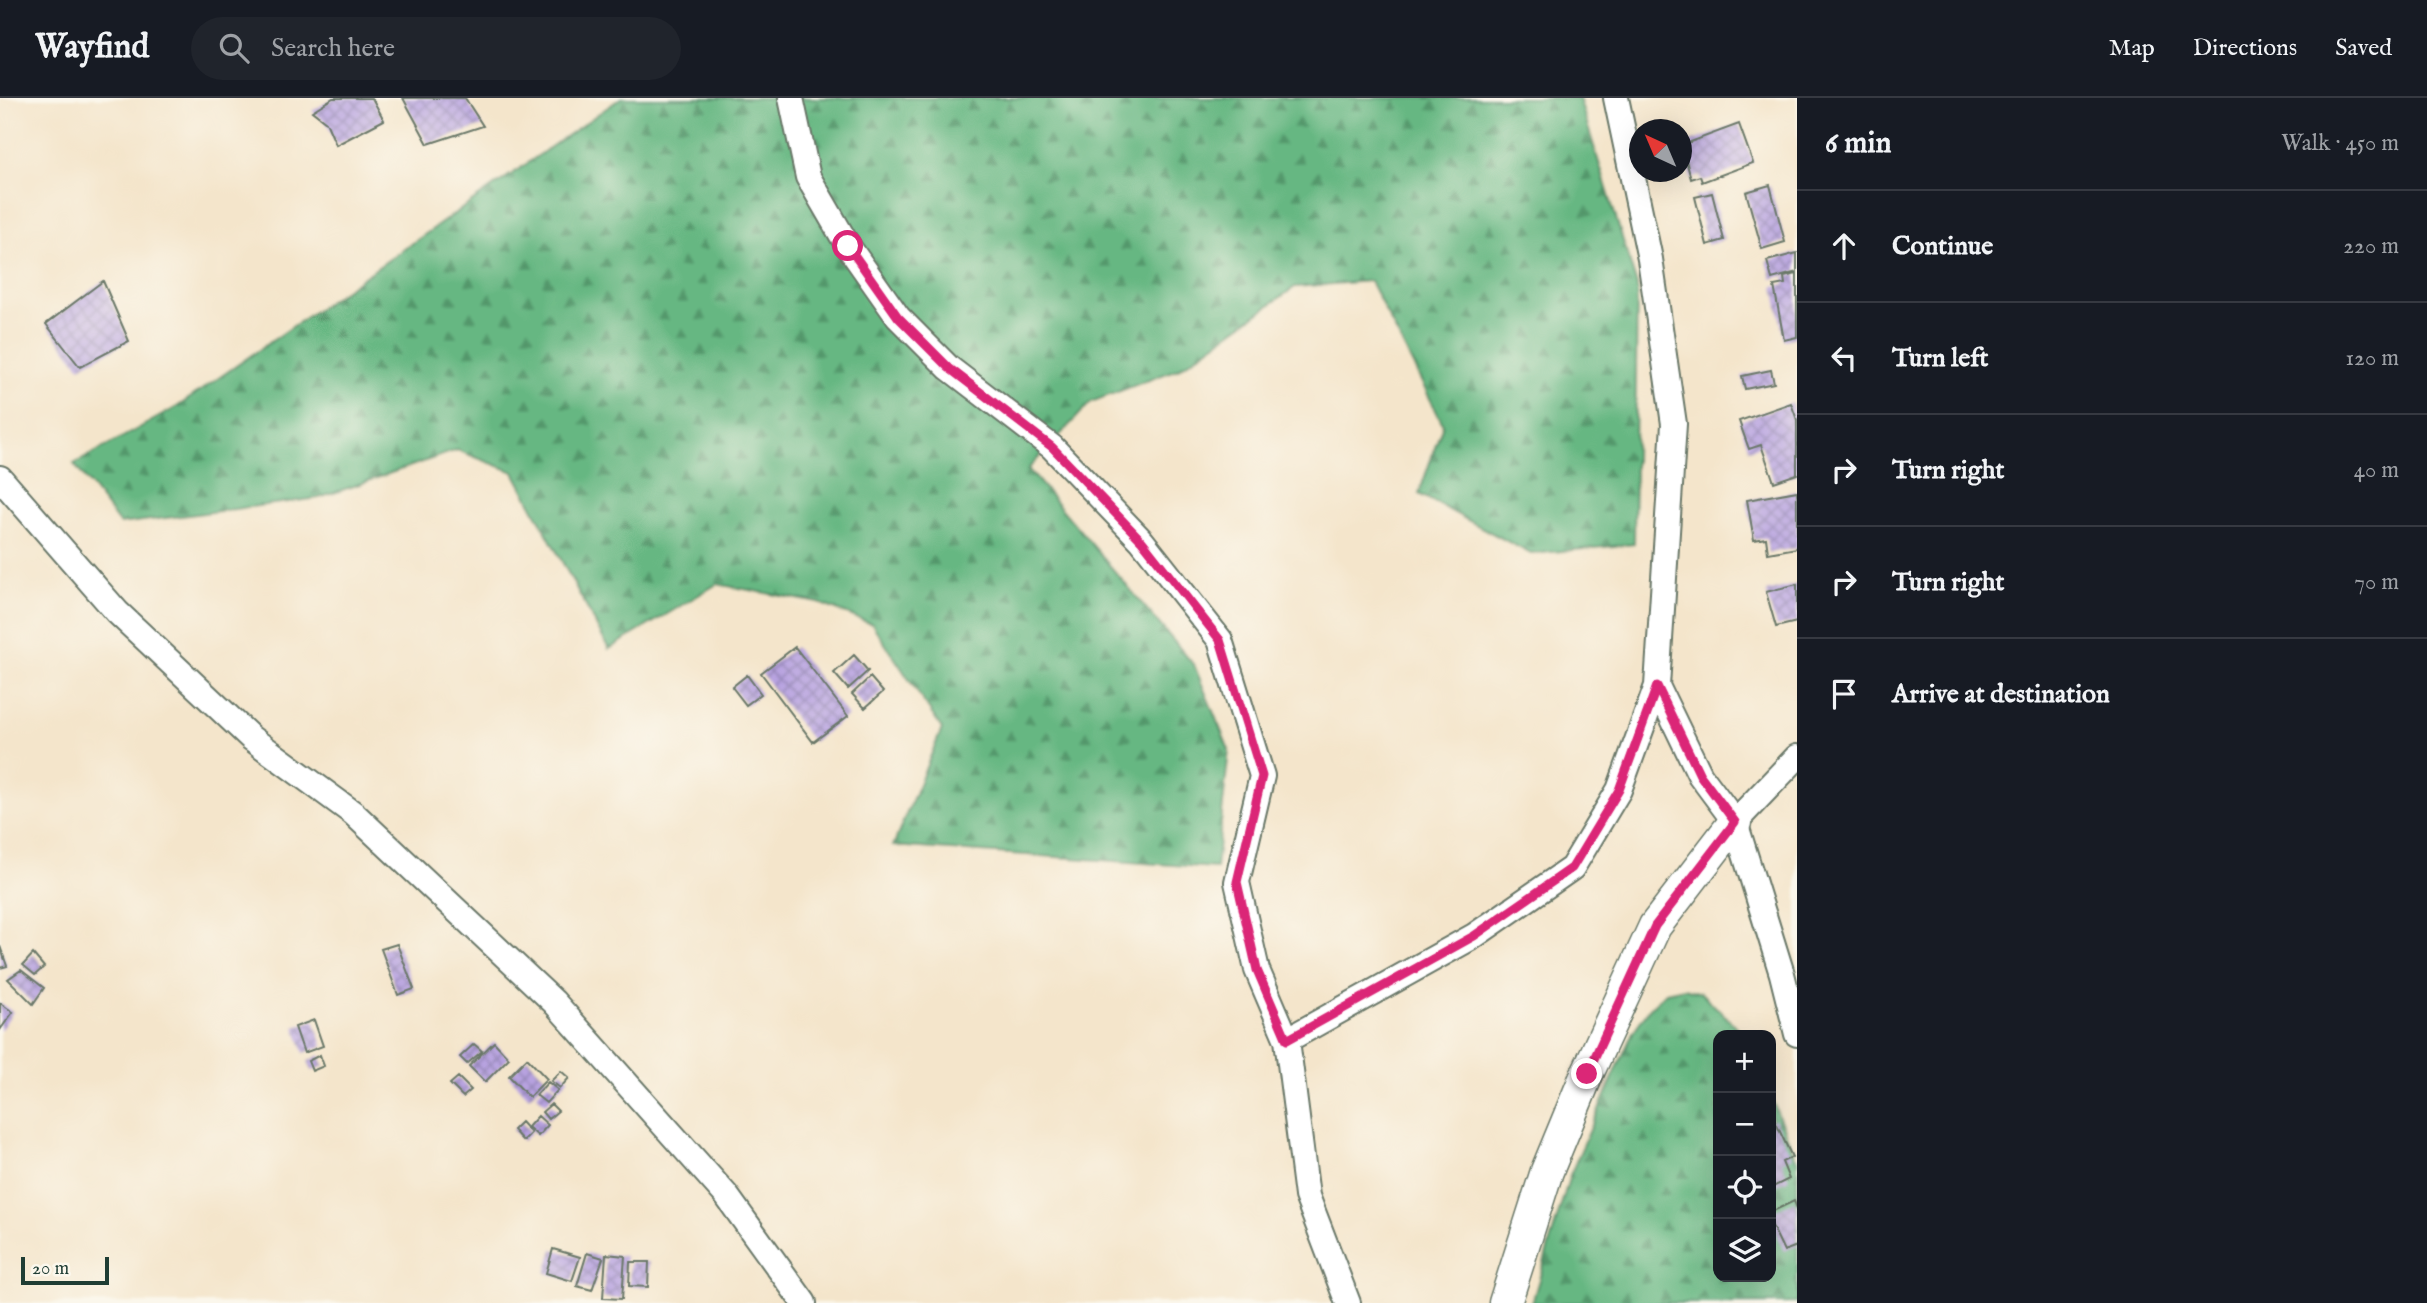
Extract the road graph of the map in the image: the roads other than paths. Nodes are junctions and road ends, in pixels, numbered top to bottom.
1 (791, 98) edge
2 (1616, 98) edge
3 (0, 478) edge
4 (1657, 686) junction
5 (1797, 757) edge
6 (1735, 822) junction
7 (1797, 1034) edge
8 (1287, 1040) junction
9 (804, 1303) edge
10 (1348, 1303) edge
11 (1505, 1303) edge

1 - 8 street
2 - 4 street
3 - 9 street
4 - 6 street
4 - 8 street
5 - 6 street
6 - 7 street
6 - 11 street
8 - 10 street

